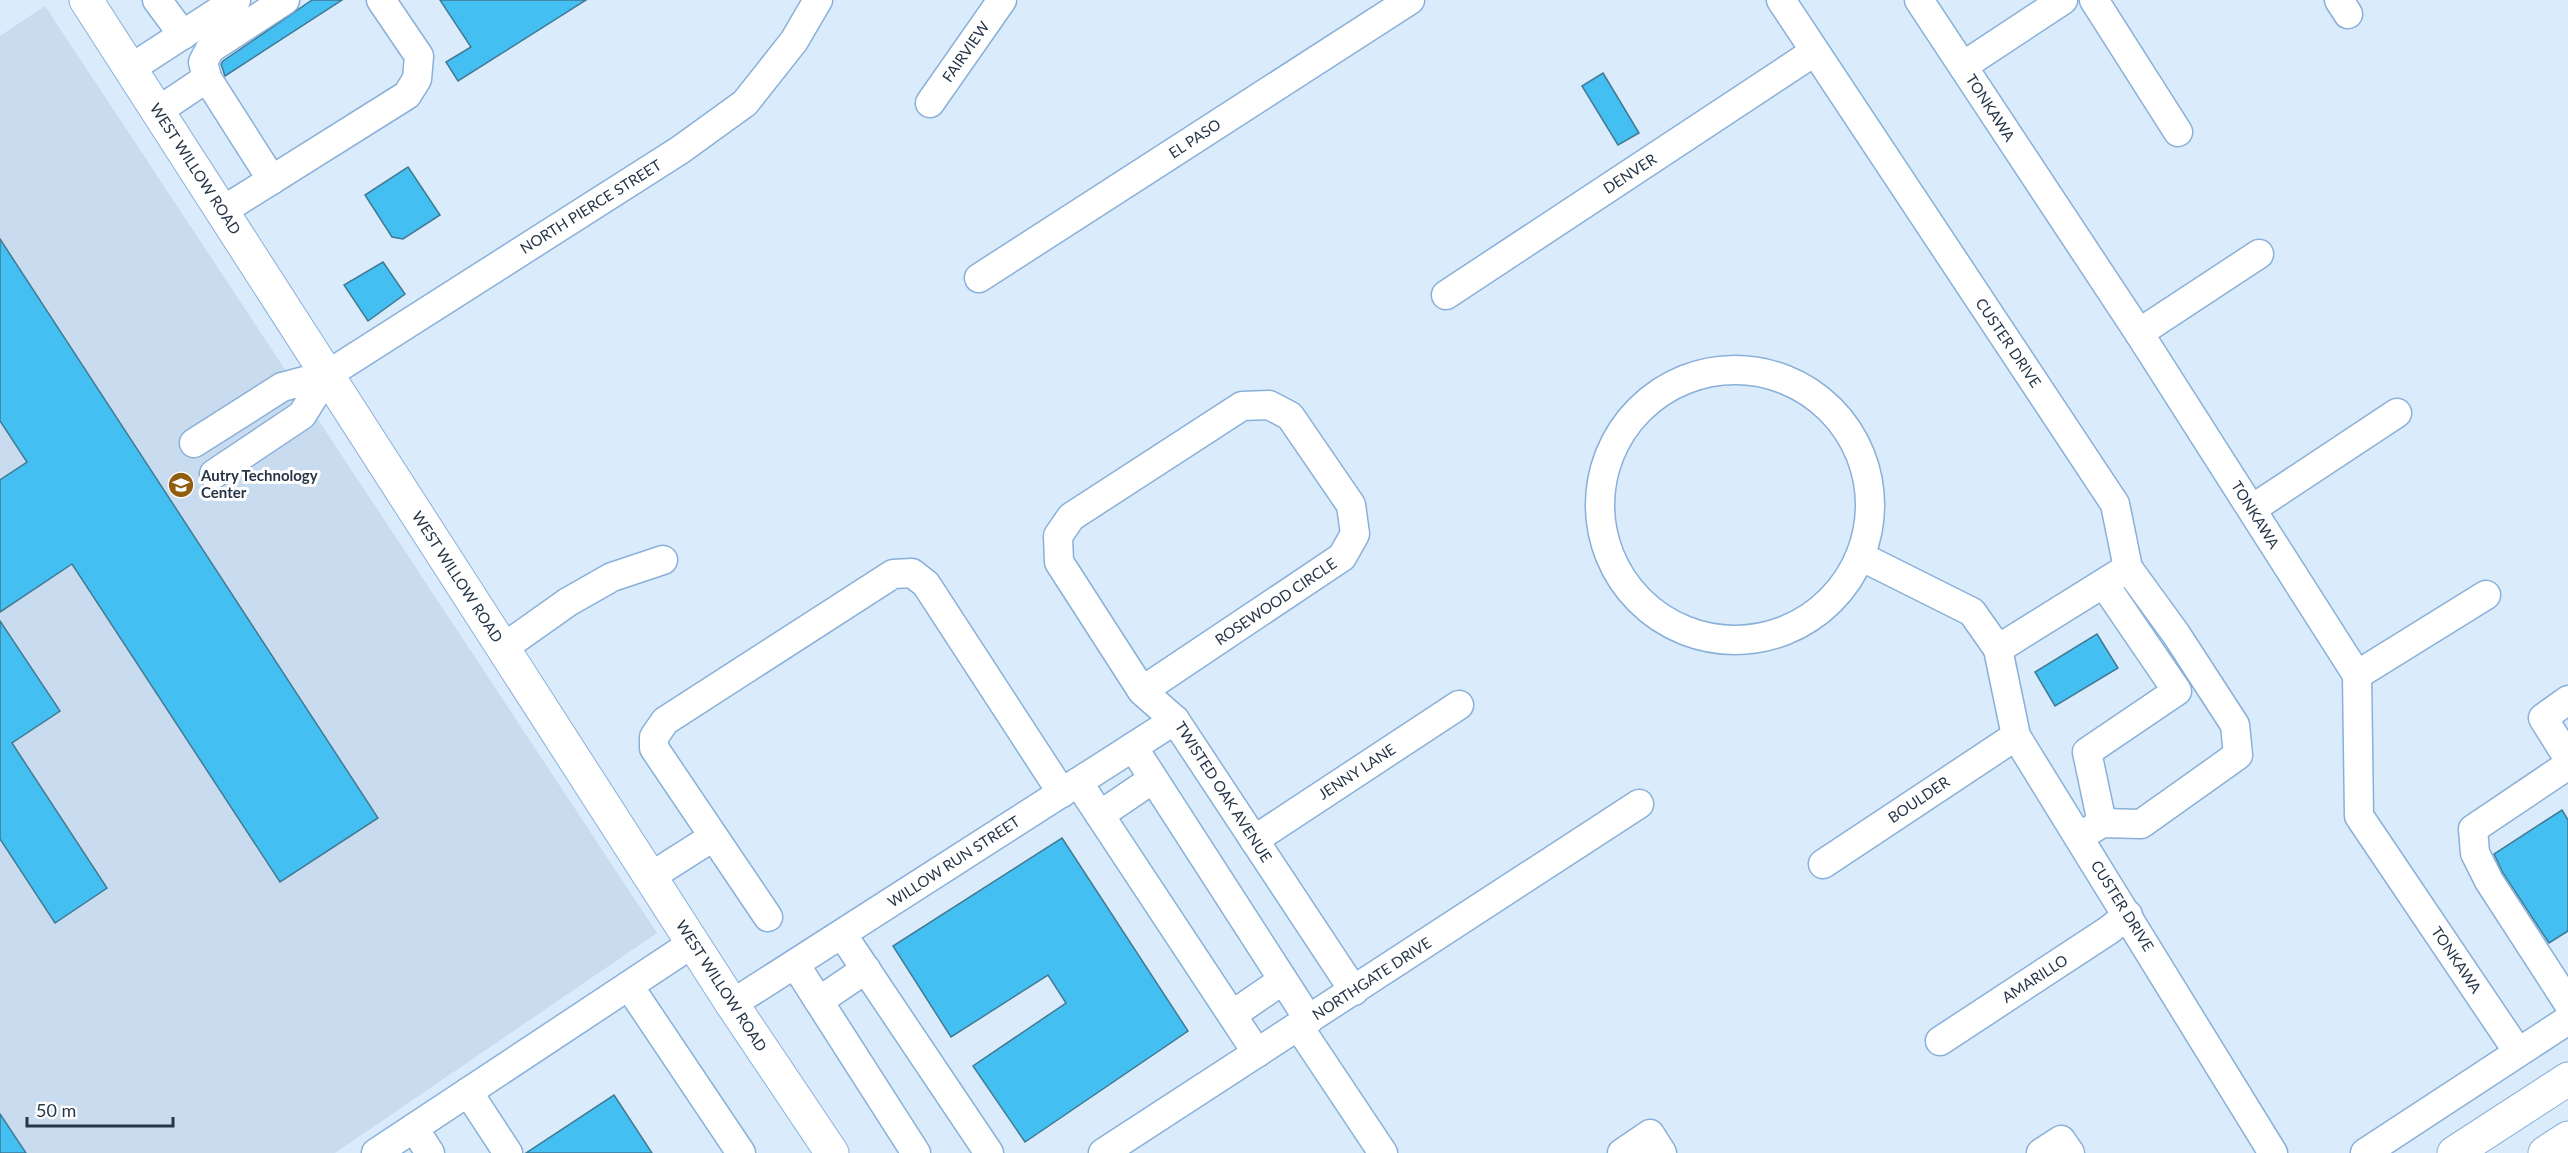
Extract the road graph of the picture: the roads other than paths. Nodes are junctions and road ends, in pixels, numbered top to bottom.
1 (157, 0) edge
2 (236, 0) edge
3 (285, 0) edge
4 (381, 0) edge
5 (819, 0) edge
6 (1002, 0) edge
7 (1410, 0) edge
8 (1781, 0) edge
9 (1919, 0) edge
10 (2063, 0) edge
11 (2094, 0) edge
12 (93, 2) edge
13 (183, 34) junction
14 (1814, 52) junction
15 (1963, 66) junction
16 (130, 69) junction
17 (207, 78) junction
18 (930, 103) dead end
19 (158, 111) junction
20 (2178, 132) dead end
21 (272, 180) junction
22 (222, 211) junction
23 (2259, 254) dead end
24 (979, 278) dead end
25 (1446, 295) dead end
26 (2139, 333) junction
27 (327, 375) junction
28 (2397, 413) dead end
29 (194, 442) dead end
30 (214, 474) dead end
31 (2252, 508) junction
32 (1058, 536) joint
33 (1862, 557) junction
34 (663, 560) dead end
35 (2128, 568) junction
36 (2104, 584) junction
37 (2486, 595) dead end
38 (503, 648) junction
39 (1998, 649) junction
40 (2202, 675) junction
41 (2357, 675) junction
42 (1142, 691) junction
43 (2177, 691) junction
44 (2568, 700) edge
45 (1459, 705) dead end
46 (1175, 720) junction
47 (2016, 736) junction
48 (1133, 747) junction
49 (2568, 758) edge
50 (2568, 765) edge
51 (1154, 779) junction
52 (1070, 787) junction
53 (1639, 804) dead end
54 (1100, 815) junction
55 (2090, 830) junction
56 (713, 837) junction
57 (1254, 840) junction
58 (1822, 864) dead end
59 (651, 877) junction
60 (2128, 915) junction
61 (768, 917) dead end
62 (842, 934) junction
63 (693, 944) junction
64 (795, 964) junction
65 (866, 969) junction
66 (1283, 980) junction
67 (629, 986) junction
68 (1354, 991) junction
69 (819, 1001) junction
70 (2568, 1003) edge
71 (732, 1004) junction
72 (1232, 1015) junction
73 (2568, 1020) edge
74 (1304, 1023) junction
75 (1940, 1041) dead end
76 (2517, 1052) junction
77 (1257, 1053) junction
78 (2568, 1079) edge
79 (468, 1092) junction
80 (414, 1128) junction
81 (2568, 1138) edge
82 (376, 1153) edge
83 (430, 1153) edge
84 (508, 1153) edge
85 (741, 1153) edge
86 (832, 1153) edge
87 (916, 1153) edge
88 (989, 1153) edge
89 (1103, 1153) edge
90 (1383, 1153) edge
91 (1622, 1153) edge
92 (1662, 1153) edge
93 (2041, 1153) edge
94 (2070, 1153) edge
95 (2273, 1153) edge
96 (2365, 1153) edge
97 (2454, 1153) edge
98 (2545, 1153) edge

1 - 13 street
2 - 13 street
3 - 17 street
4 - 21 street
5 - 27 street, NORTH PIERCE STREET
6 - 18 street, FAIRVIEW
7 - 24 street, EL PASO
8 - 14 street, CUSTER DRIVE
9 - 15 street, TONKAWA
10 - 15 street
11 - 20 street
12 - 16 main road, WEST WILLOW ROAD
13 - 16 street
14 - 25 street, DENVER
14 - 35 street, CUSTER DRIVE
15 - 26 street, TONKAWA
16 - 19 main road, WEST WILLOW ROAD
17 - 19 street
17 - 21 street
19 - 22 main road, WEST WILLOW ROAD
21 - 22 street
22 - 27 main road, WEST WILLOW ROAD
23 - 26 street
26 - 31 street, TONKAWA
27 - 29 street
27 - 30 street
27 - 38 main road, WEST WILLOW ROAD
28 - 31 street
31 - 41 street, TONKAWA
32 - 42 street, TWISTED OAK AVENUE
32 - 42 street, ROSEWOOD CIRCLE
33 - 33 street
33 - 39 street, CUSTER DRIVE
34 - 38 street
35 - 36 street
35 - 40 street
36 - 39 street
36 - 43 street
37 - 41 street
38 - 59 main road, WEST WILLOW ROAD
39 - 47 street, CUSTER DRIVE
40 - 43 street
40 - 55 street
41 - 76 street, TONKAWA
42 - 46 street, TWISTED OAK AVENUE
43 - 55 street
44 - 49 street
45 - 57 street, JENNY LANE
46 - 48 street, WILLOW RUN STREET
46 - 57 street, TWISTED OAK AVENUE
47 - 55 street, CUSTER DRIVE
47 - 58 street, BOULDER
48 - 51 street
48 - 52 street, WILLOW RUN STREET
50 - 70 street
51 - 54 street
51 - 66 street
52 - 54 street
52 - 56 street
52 - 62 street, WILLOW RUN STREET
53 - 68 street, NORTHGATE DRIVE
54 - 72 street
55 - 60 street, CUSTER DRIVE
56 - 59 street
56 - 61 street
57 - 68 street, TWISTED OAK AVENUE
59 - 63 main road, WEST WILLOW ROAD
60 - 75 street, AMARILLO
60 - 95 street, CUSTER DRIVE
62 - 64 street, WILLOW RUN STREET
62 - 65 street
63 - 67 street
63 - 71 main road, WEST WILLOW ROAD
64 - 69 street
64 - 71 street, WILLOW RUN STREET
65 - 69 street
65 - 88 street
66 - 72 street
66 - 74 street
67 - 79 street
67 - 85 street
68 - 74 street, NORTHGATE DRIVE
69 - 87 street
71 - 86 main road, WEST WILLOW ROAD
72 - 77 street
73 - 76 street
74 - 77 street, NORTHGATE DRIVE
74 - 90 street
76 - 96 street
77 - 89 street, NORTHGATE DRIVE
78 - 97 main road
79 - 80 street
79 - 84 street
80 - 82 street
80 - 83 street
81 - 98 main road
91 - 92 street
93 - 94 street

